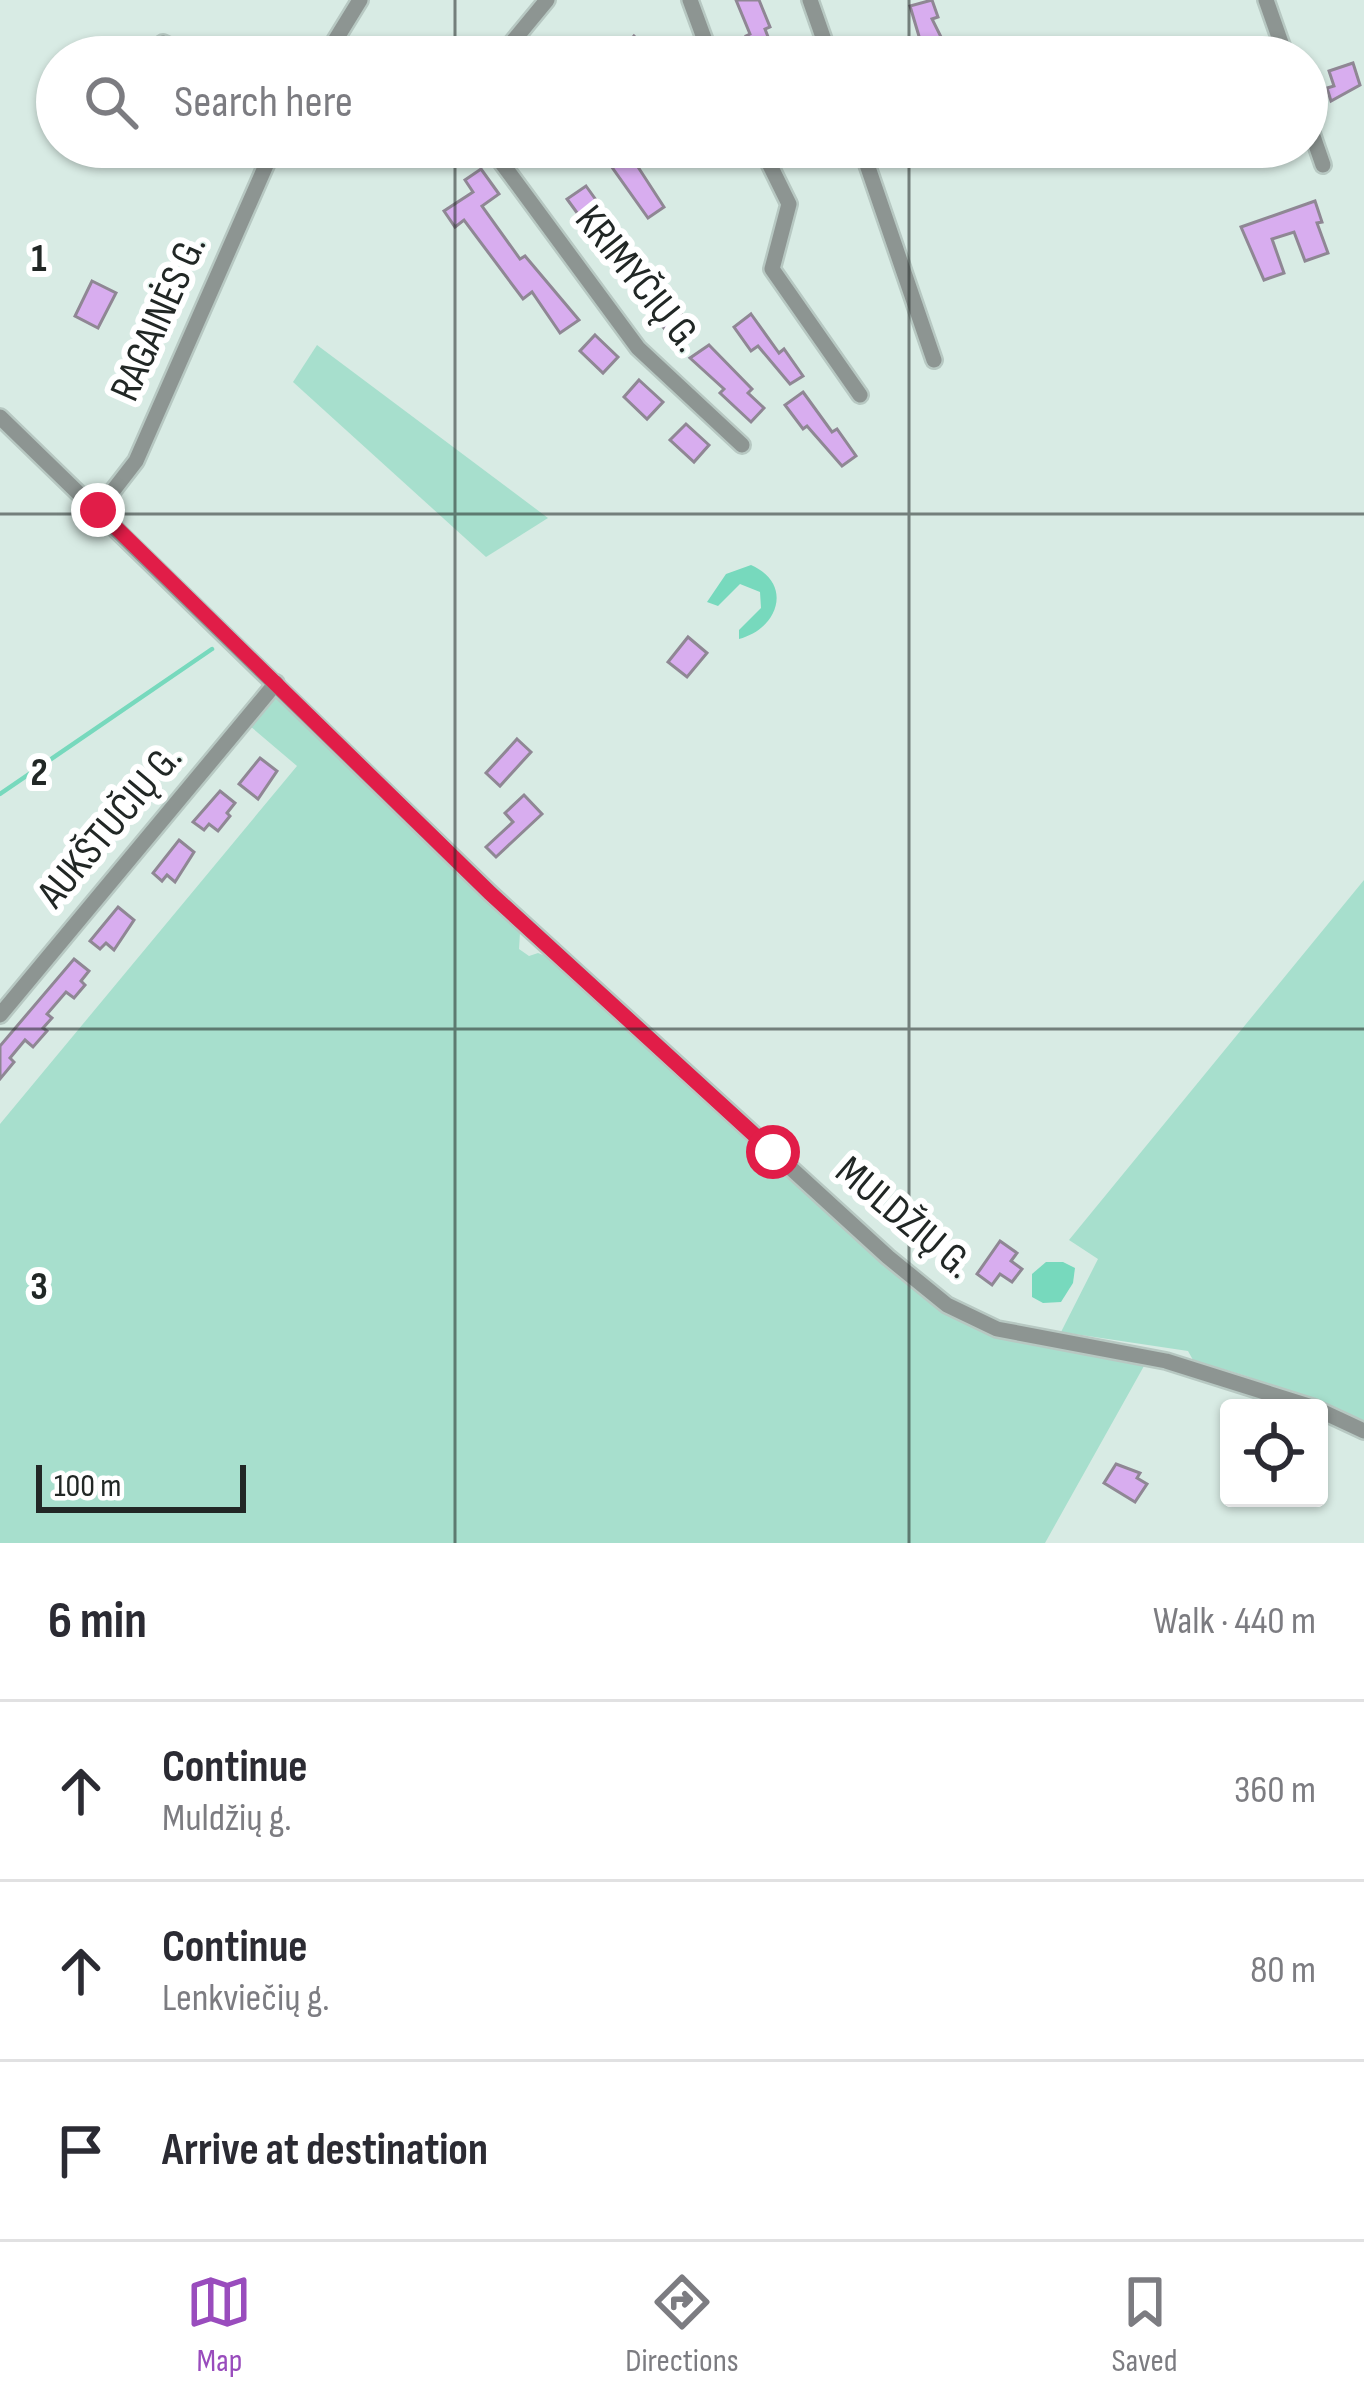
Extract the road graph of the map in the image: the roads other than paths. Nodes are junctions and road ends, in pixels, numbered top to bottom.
1 (360, 0) edge
2 (547, 0) edge
3 (690, 0) edge
4 (810, 0) edge
5 (1266, 0) edge
6 (338, 36) edge
7 (517, 36) edge
8 (703, 36) edge
9 (823, 36) edge
10 (1279, 36) edge
11 (265, 168) edge
12 (505, 168) edge
13 (771, 168) edge
14 (868, 168) edge
15 (934, 360) dead end
16 (860, 395) dead end
17 (0, 417) edge
18 (742, 445) dead end
19 (98, 510) junction
20 (276, 683) junction
21 (0, 1015) edge
22 (1286, 1399) edge
23 (1328, 1414) edge
24 (1364, 1431) edge

1 - 6 street
2 - 7 street
3 - 8 street
4 - 9 street
5 - 10 street
11 - 19 street, RAGAINĖS G.
12 - 18 street, KRIMYČIŲ G.
13 - 16 street
14 - 15 street
17 - 19 street, MULDŽIŲ G.
19 - 20 street, MULDŽIŲ G.
20 - 21 street, AUKŠTUČIŲ G.
20 - 22 street, MULDŽIŲ G.
23 - 24 street, MULDŽIŲ G.

